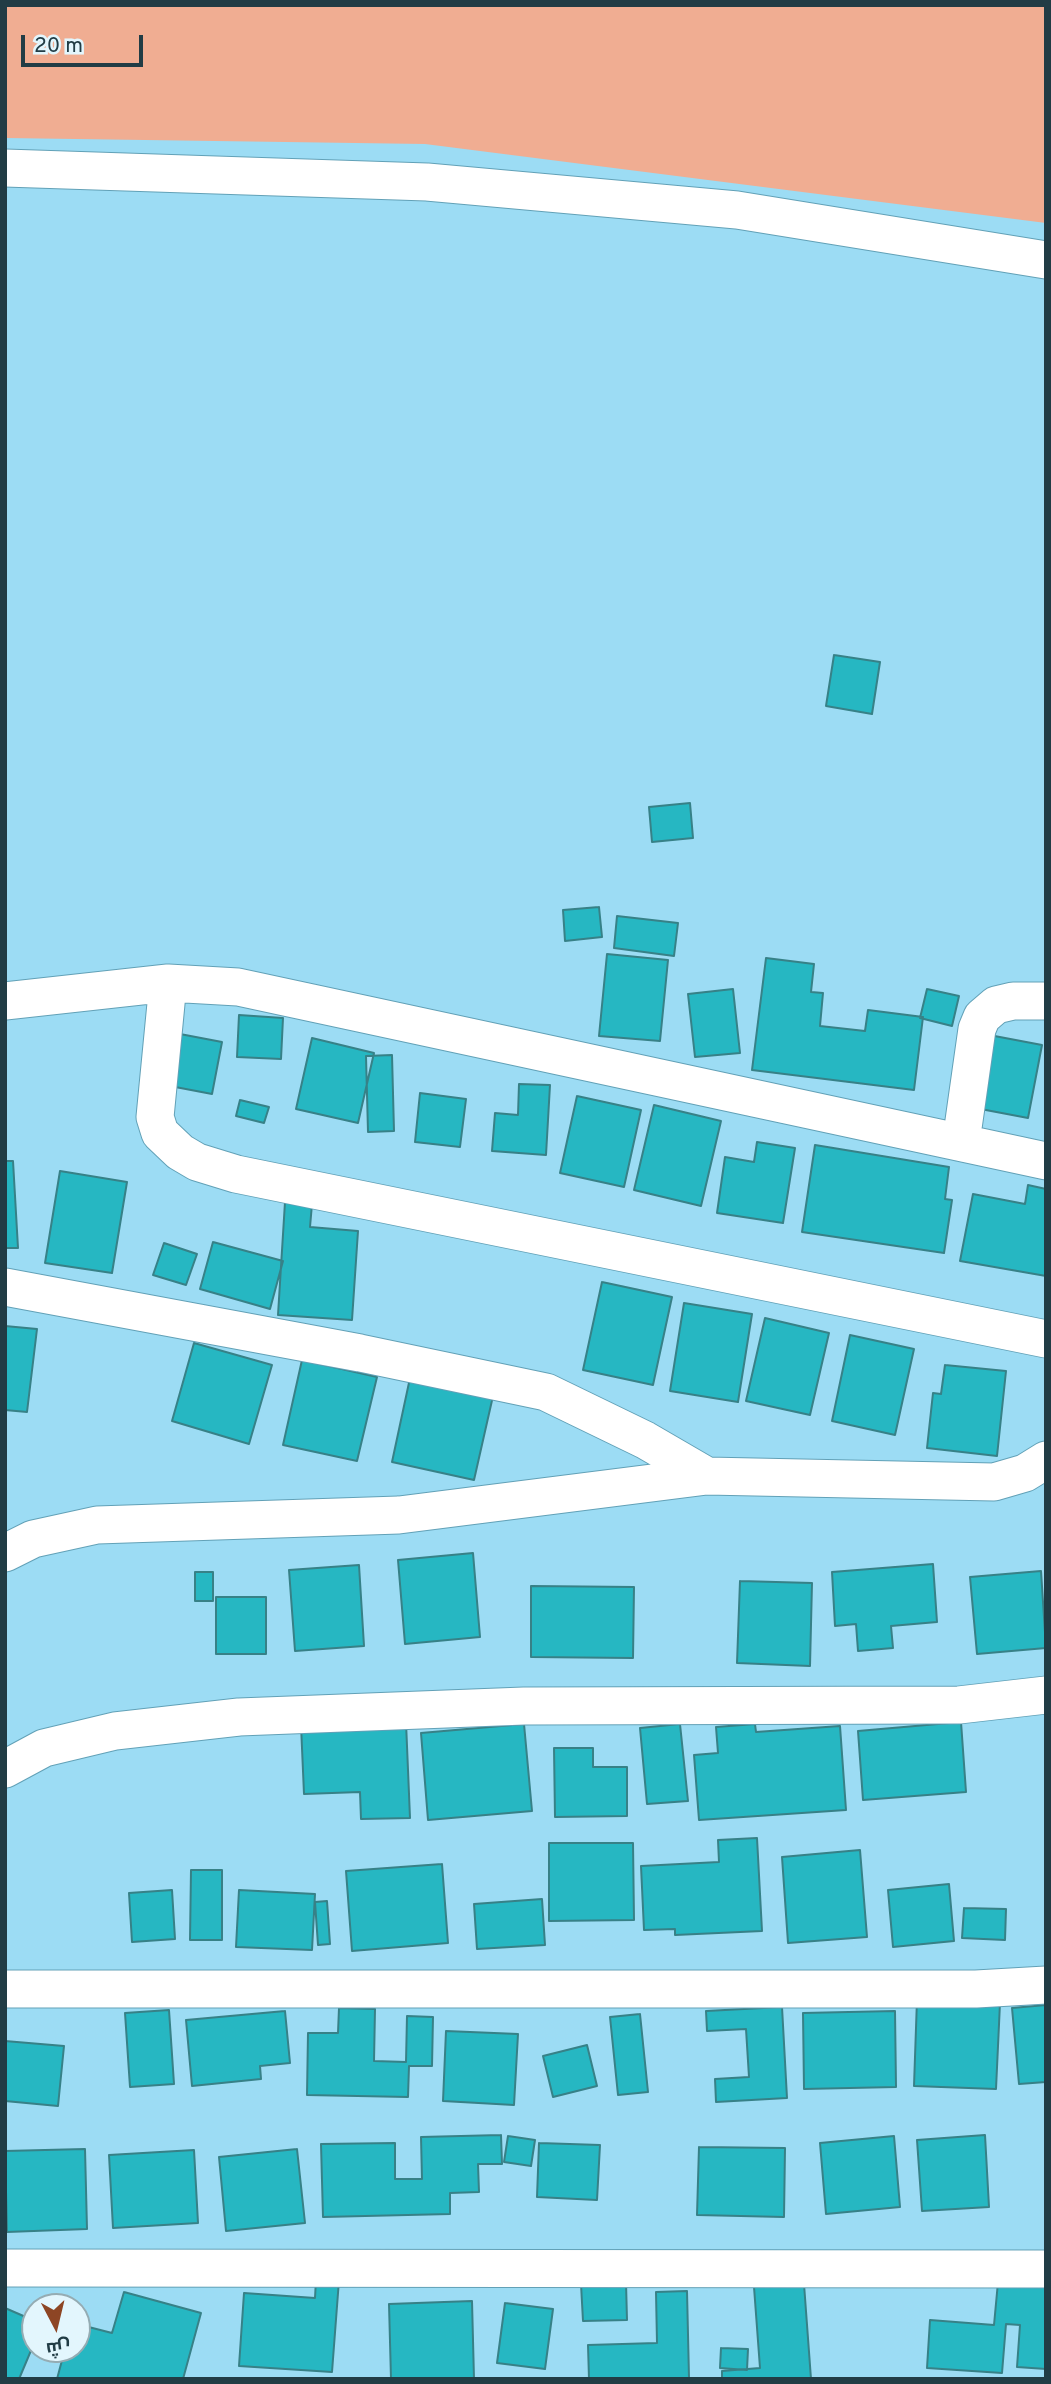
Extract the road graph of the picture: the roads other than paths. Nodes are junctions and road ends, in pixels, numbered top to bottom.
1 (5, 168) edge
2 (1046, 260) edge
3 (168, 983) junction
4 (1046, 1001) edge
5 (5, 1002) edge
6 (961, 1142) junction
7 (1046, 1161) edge
8 (5, 1287) edge
9 (1046, 1339) edge
10 (1046, 1460) edge
11 (707, 1476) junction
12 (5, 1553) edge
13 (1046, 1695) edge
14 (5, 1769) edge
15 (1046, 1985) edge
16 (5, 1989) edge
17 (5, 2268) edge
18 (1046, 2269) edge

1 - 2 street
3 - 5 street
3 - 6 street
3 - 9 street
4 - 6 street
6 - 7 street
8 - 11 street
10 - 11 street
11 - 12 street
13 - 14 street
15 - 16 street
17 - 18 street

